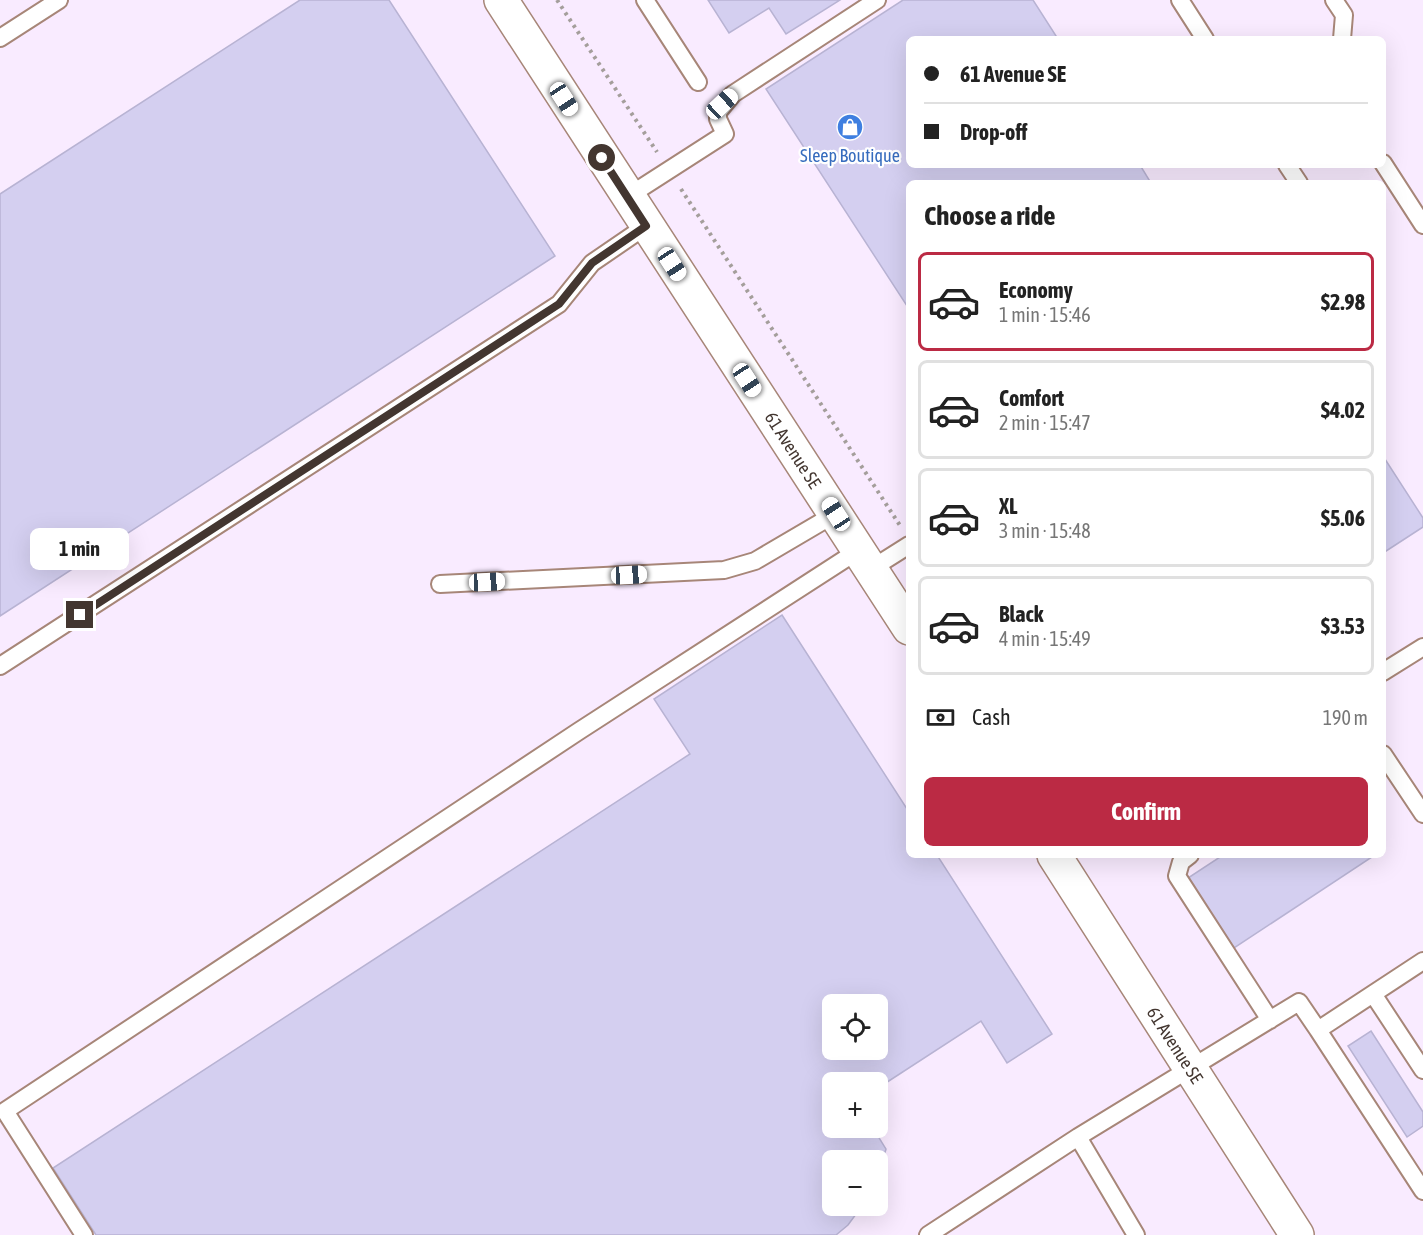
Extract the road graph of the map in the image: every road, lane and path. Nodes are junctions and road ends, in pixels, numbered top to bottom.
1 (59, 0) edge
2 (501, 0) edge
3 (557, 0) edge
4 (645, 0) edge
5 (878, 0) edge
6 (1179, 0) edge
7 (1334, 0) edge
8 (1203, 36) edge
9 (1342, 36) edge
10 (0, 38) edge
11 (698, 82) dead end
12 (1386, 168) edge
13 (669, 170) junction
14 (627, 197) junction
15 (1423, 225) edge
16 (646, 226) junction
17 (836, 514) junction
18 (903, 529) dead end
19 (906, 546) edge
20 (865, 560) junction
21 (440, 584) dead end
22 (906, 623) edge
23 (1423, 647) edge
24 (0, 666) edge
25 (1386, 670) edge
26 (1386, 758) edge
27 (1423, 814) edge
28 (1186, 858) edge
29 (1065, 859) edge
30 (1423, 961) edge
31 (1373, 994) junction
32 (1270, 1020) junction
33 (1318, 1030) junction
34 (1189, 1067) junction
35 (1423, 1070) edge
36 (1078, 1137) junction
37 (1417, 1169) edge
38 (1423, 1191) edge
39 (1298, 1234) edge
40 (84, 1235) edge
41 (928, 1235) edge
42 (1136, 1235) edge

1 - 10 lane
2 - 14 street, 61 Avenue SE
3 - 13 path
4 - 11 lane
5 - 13 lane
6 - 8 lane
7 - 9 lane
12 - 15 lane
13 - 14 lane
13 - 18 path
14 - 16 street, 61 Avenue SE
16 - 17 street, 61 Avenue SE
16 - 24 lane
17 - 20 street, 61 Avenue SE
17 - 21 lane
19 - 20 lane
20 - 22 street, 61 Avenue SE
20 - 40 lane
23 - 25 lane
26 - 27 lane
28 - 32 lane
29 - 34 street, 61 Avenue SE
30 - 31 lane
31 - 33 lane
31 - 35 lane
32 - 33 lane
32 - 34 lane
33 - 37 lane
34 - 36 lane
34 - 39 street, 61 Avenue SE
36 - 41 lane
36 - 42 lane
37 - 38 lane

